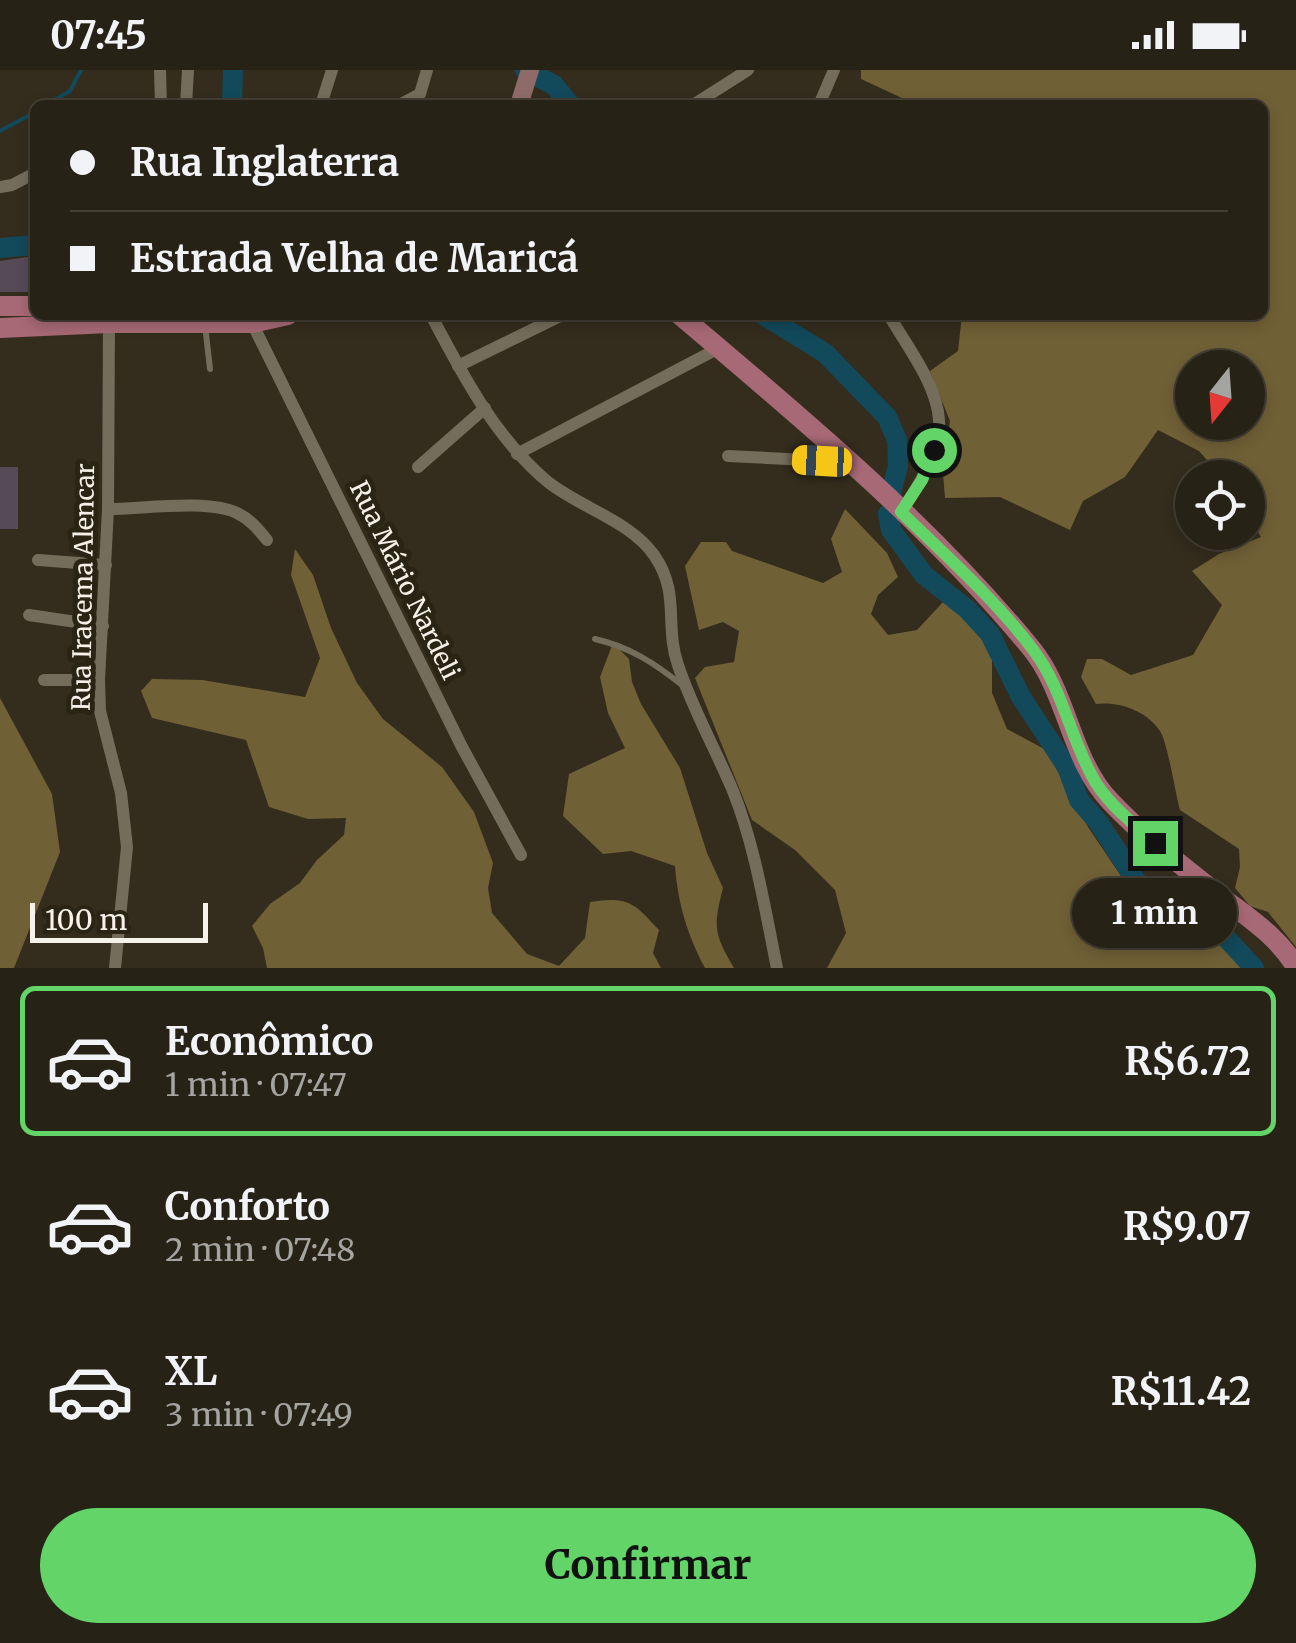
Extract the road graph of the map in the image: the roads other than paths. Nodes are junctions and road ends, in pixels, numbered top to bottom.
1 (160, 70) edge
2 (188, 70) edge
3 (332, 70) edge
4 (530, 70) edge
5 (748, 70) edge
6 (834, 70) edge
7 (433, 71) edge
8 (161, 100) edge
9 (186, 100) edge
10 (323, 100) edge
11 (409, 100) edge
12 (520, 100) edge
13 (700, 100) edge
14 (821, 100) edge
15 (30, 176) edge
16 (0, 187) edge
17 (30, 308) edge
18 (266, 320) edge
19 (434, 320) edge
20 (552, 320) edge
21 (686, 320) edge
22 (892, 320) edge
23 (1, 322) edge
24 (109, 323) junction
25 (252, 323) junction
26 (205, 324) junction
27 (719, 348) junction
28 (458, 366) junction
29 (210, 369) dead end
30 (485, 408) junction
31 (518, 454) junction
32 (728, 456) dead end
33 (853, 462) junction
34 (418, 467) dead end
35 (108, 509) junction
36 (901, 512) junction
37 (267, 540) dead end
38 (38, 560) dead end
39 (106, 565) junction
40 (29, 615) dead end
41 (103, 626) junction
42 (595, 639) dead end
43 (44, 680) dead end
44 (100, 680) junction
45 (687, 688) junction
46 (521, 855) dead end
47 (1296, 967) edge
48 (115, 968) edge
49 (777, 968) edge

1 - 8 street
2 - 9 street
3 - 10 street
4 - 12 street
5 - 13 street
6 - 14 street
7 - 11 street
15 - 16 street
17 - 23 main road
18 - 25 main road
19 - 28 street
20 - 28 street
21 - 27 main road
22 - 36 street
23 - 24 main road
24 - 26 main road
24 - 35 street, Rua Iracema Alencar
25 - 26 main road
25 - 46 street, Rua Mário Nardeli
26 - 29 lane
27 - 31 street
27 - 33 main road
28 - 30 street
30 - 31 street
30 - 34 street
31 - 45 street
32 - 33 street
33 - 36 main road
35 - 37 street
35 - 39 street, Rua Iracema Alencar
36 - 47 main road
38 - 39 street
39 - 41 street, Rua Iracema Alencar
40 - 41 street
41 - 44 street, Rua Iracema Alencar
42 - 45 lane
43 - 44 street
44 - 48 street, Rua Iracema Alencar
45 - 49 street

